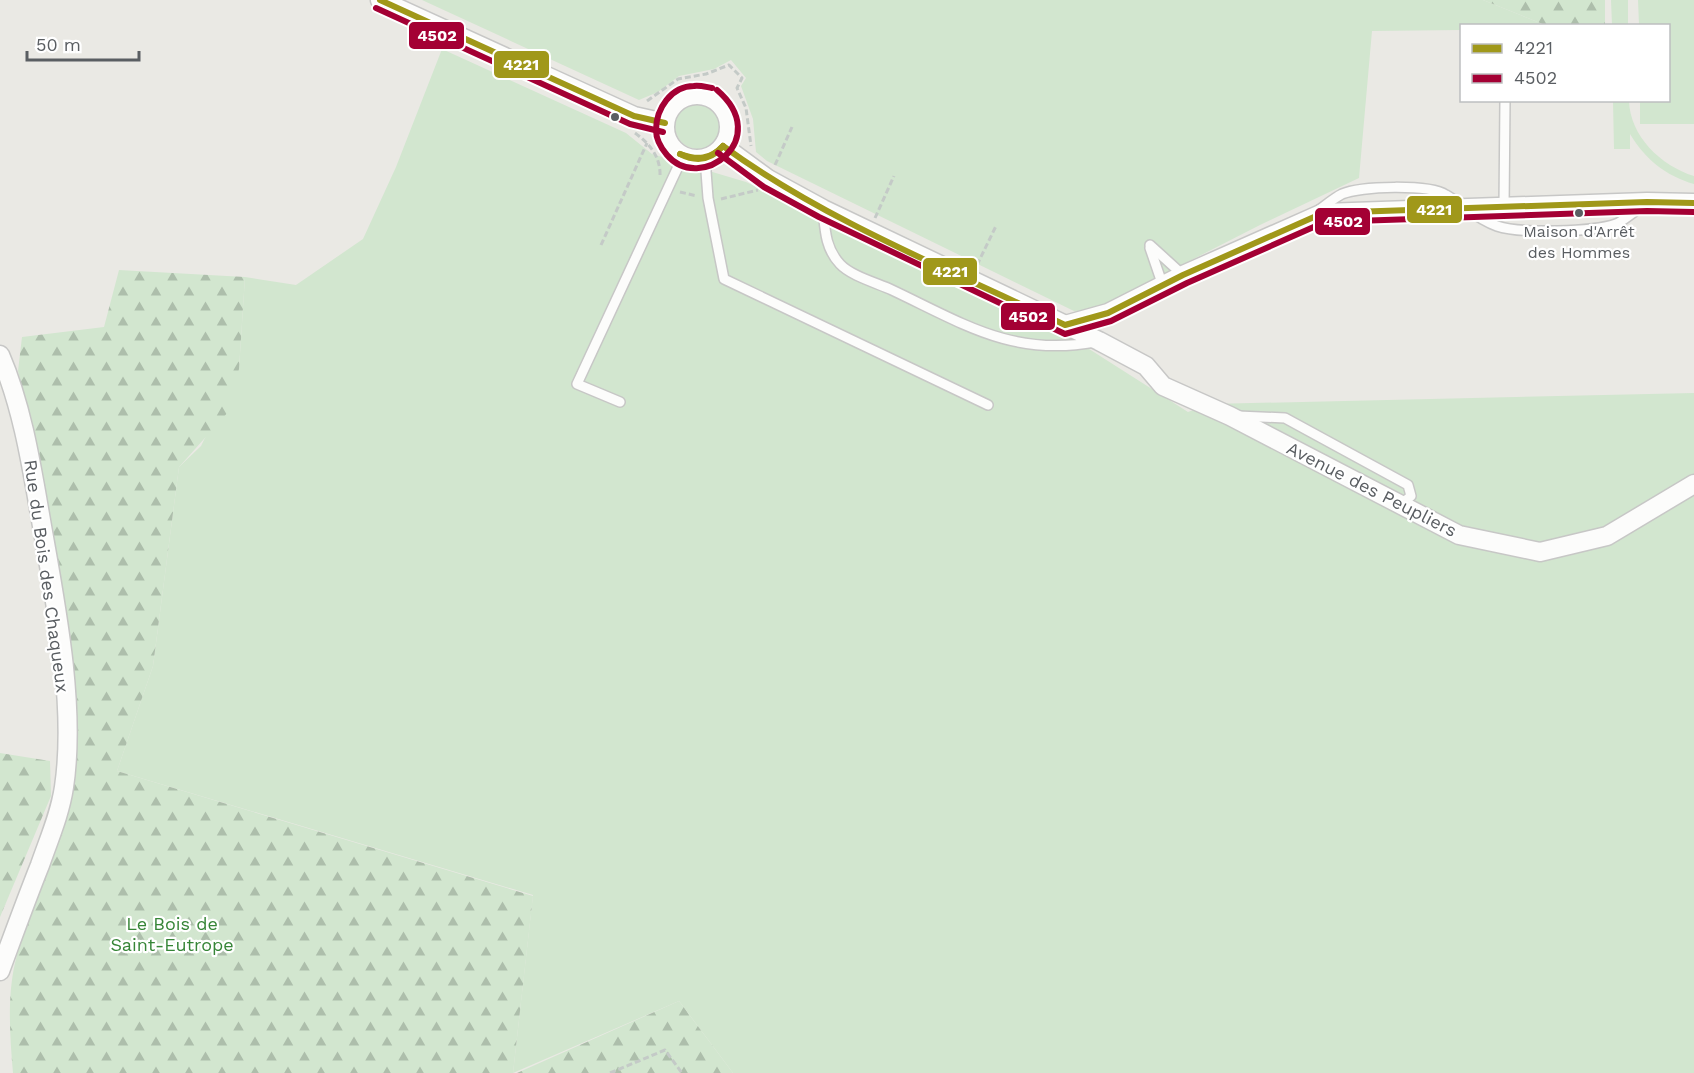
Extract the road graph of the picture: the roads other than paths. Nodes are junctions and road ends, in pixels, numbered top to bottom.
1 (380, 0) edge
2 (1505, 102) edge
3 (664, 123) junction
4 (723, 146) junction
5 (683, 156) junction
6 (705, 158) junction
7 (1647, 202) junction
8 (1694, 203) edge
9 (1462, 208) junction
10 (1504, 208) junction
11 (823, 209) junction
12 (1183, 276) junction
13 (1163, 286) junction
14 (1065, 325) junction
15 (1099, 341) junction
16 (0, 355) edge
17 (620, 402) dead end
18 (988, 405) dead end
19 (1694, 484) edge
20 (0, 971) edge

1 - 3 street
2 - 10 lane
3 - 4 street
3 - 5 street
4 - 6 street
4 - 11 street, Avenue des Peupliers
5 - 6 street
5 - 17 lane
6 - 18 lane
7 - 8 street
7 - 9 lane
7 - 10 street
9 - 10 street
9 - 12 street
11 - 14 street, Avenue des Peupliers
11 - 15 lane
12 - 13 street
12 - 13 lane
13 - 14 street
14 - 15 street, Avenue des Peupliers
15 - 19 street, Avenue des Peupliers
16 - 20 street, Rue du Bois des Chaqueux

